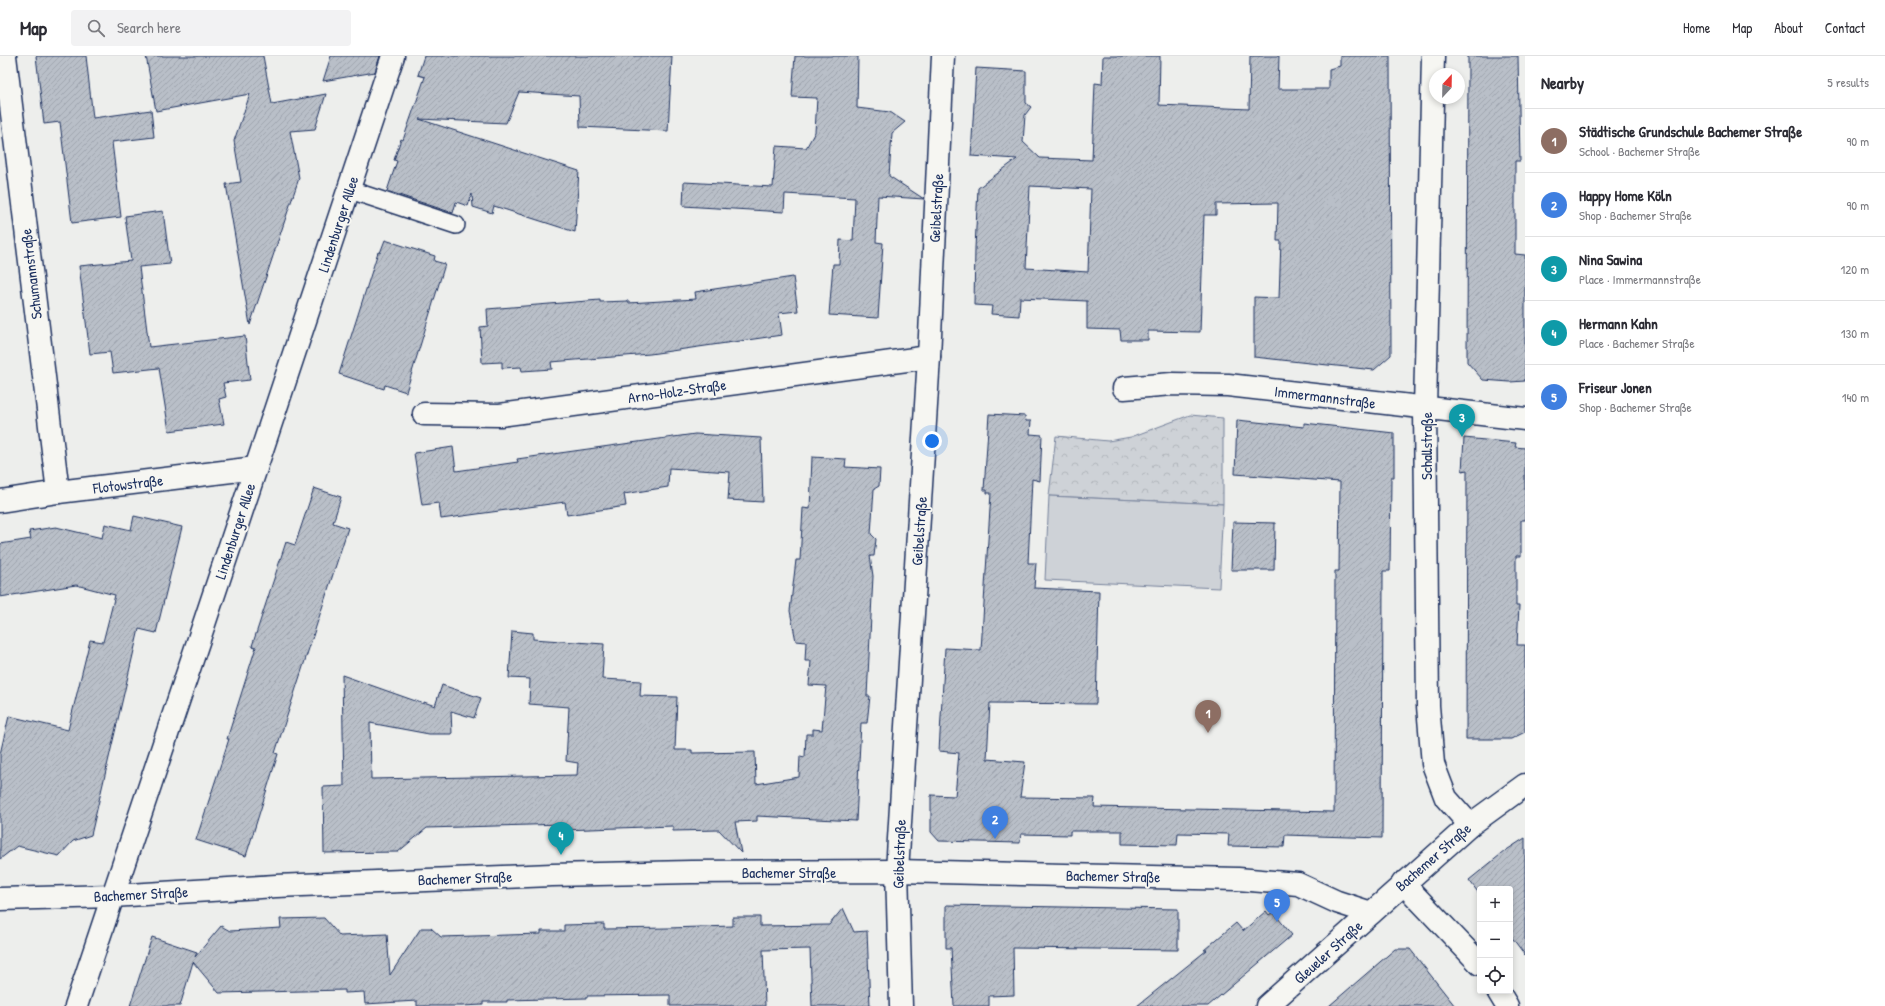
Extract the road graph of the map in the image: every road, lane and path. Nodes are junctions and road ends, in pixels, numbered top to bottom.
1 (5, 56) edge
2 (393, 56) edge
3 (943, 56) edge
4 (1433, 56) edge
5 (350, 190) junction
6 (456, 225) dead end
7 (930, 357) junction
8 (1124, 388) dead end
9 (1425, 409) junction
10 (424, 414) dead end
11 (1525, 419) edge
12 (256, 468) junction
13 (58, 492) junction
14 (0, 501) edge
15 (1525, 784) edge
16 (1470, 825) junction
17 (897, 871) junction
18 (1403, 883) junction
19 (112, 896) junction
20 (0, 899) edge
21 (1370, 913) junction
22 (1477, 961) edge
23 (1500, 994) edge
24 (76, 1006) edge
25 (902, 1006) edge
26 (1266, 1006) edge
27 (1507, 1006) edge

1 - 13 street, Schumannstraße
2 - 5 street, Lindenburger Allee
3 - 7 street, Geibelstraße
4 - 9 street, Schallstraße
5 - 6 lane
5 - 12 street, Lindenburger Allee
7 - 10 street, Arno-Holz-Straße
7 - 17 street, Geibelstraße
8 - 9 street, Immermannstraße
9 - 11 street, Immermannstraße
9 - 16 street, Schallstraße
12 - 13 street, Flotowstraße
12 - 19 street, Lindenburger Allee
13 - 14 street, Flotowstraße
15 - 16 street, Bachemer Straße
16 - 18 street, Bachemer Straße
17 - 19 street, Bachemer Straße
17 - 21 street, Bachemer Straße
17 - 25 street, Geibelstraße
18 - 21 street, Bachemer Straße
18 - 22 street
19 - 20 street, Bachemer Straße
19 - 24 street, Lindenburger Allee
21 - 26 street, Gleueler Straße
23 - 27 street

